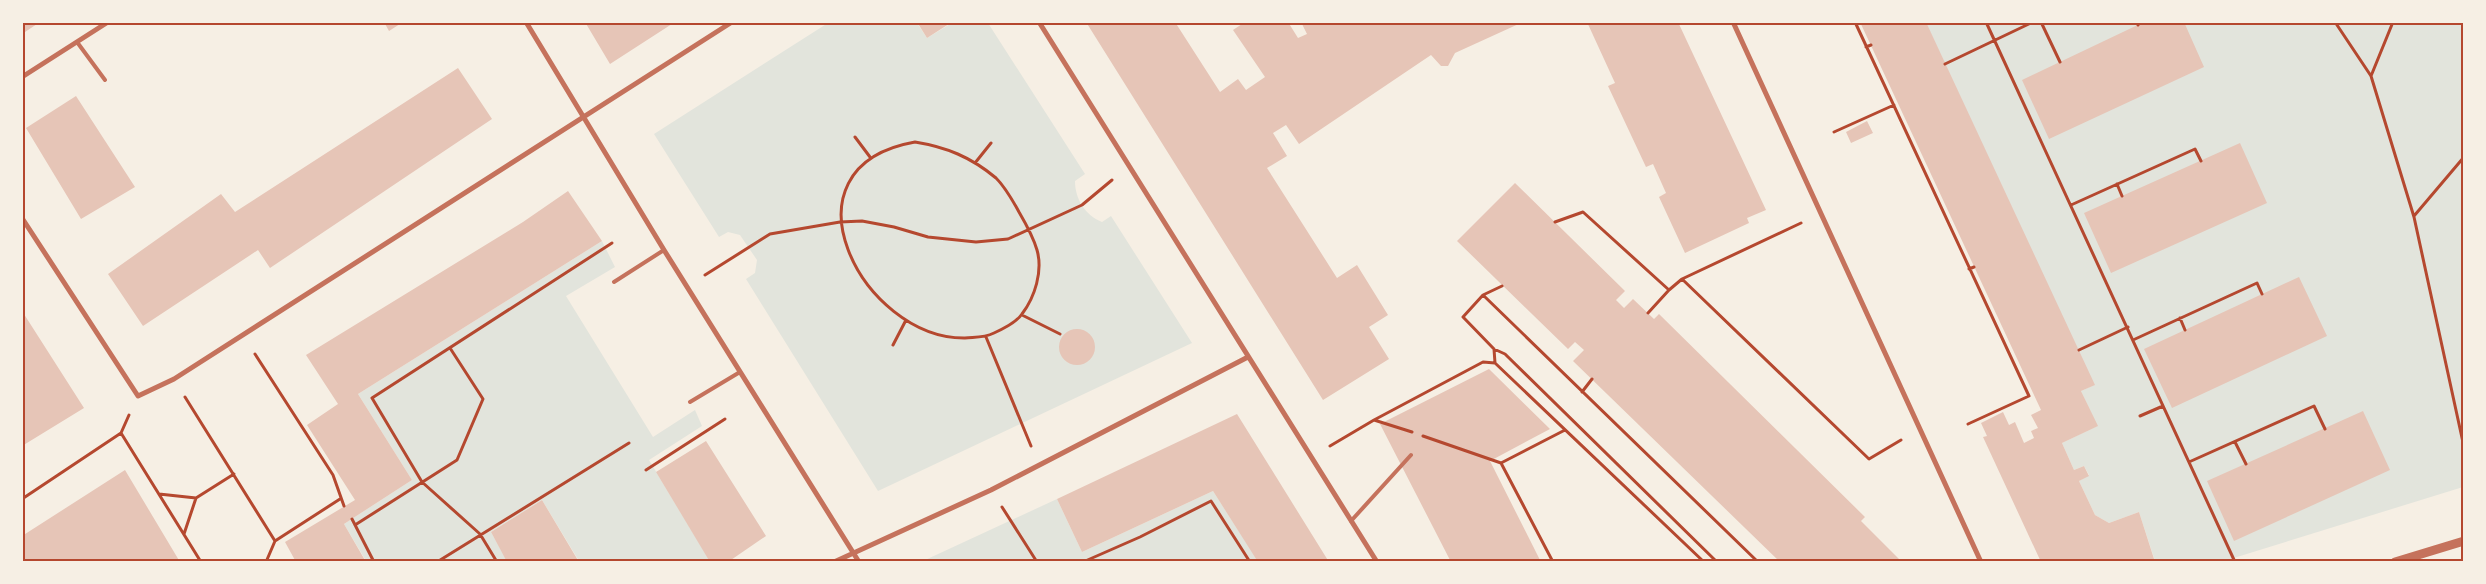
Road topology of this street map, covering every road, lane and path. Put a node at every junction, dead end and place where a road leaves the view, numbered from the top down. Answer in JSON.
{"nodes":[{"id":1,"x":108,"y":22,"type":"edge"},
{"id":2,"x":526,"y":22,"type":"edge"},
{"id":3,"x":732,"y":22,"type":"edge"},
{"id":4,"x":1039,"y":22,"type":"edge"},
{"id":5,"x":1733,"y":22,"type":"edge"},
{"id":6,"x":1855,"y":22,"type":"edge"},
{"id":7,"x":1986,"y":22,"type":"edge"},
{"id":8,"x":2033,"y":22,"type":"edge"},
{"id":9,"x":2041,"y":22,"type":"edge"},
{"id":10,"x":2335,"y":22,"type":"edge"},
{"id":11,"x":2393,"y":22,"type":"edge"},
{"id":12,"x":1994,"y":41,"type":"junction"},
{"id":13,"x":77,"y":42,"type":"junction"},
{"id":14,"x":1871,"y":45,"type":"dead end"},
{"id":15,"x":1866,"y":47,"type":"junction"},
{"id":16,"x":2060,"y":62,"type":"dead end"},
{"id":17,"x":1945,"y":64,"type":"dead end"},
{"id":18,"x":2371,"y":76,"type":"junction"},
{"id":19,"x":22,"y":77,"type":"edge"},
{"id":20,"x":105,"y":80,"type":"dead end"},
{"id":21,"x":1892,"y":89,"type":"dead end"},
{"id":22,"x":1887,"y":91,"type":"junction"},
{"id":23,"x":1894,"y":105,"type":"junction"},
{"id":24,"x":582,"y":118,"type":"junction"},
{"id":25,"x":1834,"y":132,"type":"dead end"},
{"id":26,"x":855,"y":137,"type":"dead end"},
{"id":27,"x":991,"y":143,"type":"dead end"},
{"id":28,"x":870,"y":157,"type":"junction"},
{"id":29,"x":2464,"y":157,"type":"edge"},
{"id":30,"x":2201,"y":161,"type":"dead end"},
{"id":31,"x":975,"y":163,"type":"junction"},
{"id":32,"x":1128,"y":166,"type":"junction"},
{"id":33,"x":2117,"y":184,"type":"junction"},
{"id":34,"x":2122,"y":196,"type":"dead end"},
{"id":35,"x":2071,"y":205,"type":"junction"},
{"id":36,"x":1822,"y":214,"type":"junction"},
{"id":37,"x":2414,"y":217,"type":"junction"},
{"id":38,"x":22,"y":218,"type":"edge"},
{"id":39,"x":840,"y":222,"type":"junction"},
{"id":40,"x":1555,"y":222,"type":"dead end"},
{"id":41,"x":1029,"y":228,"type":"junction"},
{"id":42,"x":612,"y":243,"type":"dead end"},
{"id":43,"x":664,"y":250,"type":"junction"},
{"id":44,"x":1974,"y":267,"type":"dead end"},
{"id":45,"x":1970,"y":269,"type":"junction"},
{"id":46,"x":1682,"y":279,"type":"junction"},
{"id":47,"x":614,"y":282,"type":"dead end"},
{"id":48,"x":687,"y":286,"type":"junction"},
{"id":49,"x":1502,"y":286,"type":"dead end"},
{"id":50,"x":1669,"y":290,"type":"junction"},
{"id":51,"x":2262,"y":294,"type":"dead end"},
{"id":52,"x":1483,"y":296,"type":"junction"},
{"id":53,"x":1648,"y":313,"type":"dead end"},
{"id":54,"x":1022,"y":315,"type":"junction"},
{"id":55,"x":2180,"y":318,"type":"junction"},
{"id":56,"x":906,"y":320,"type":"junction"},
{"id":57,"x":2128,"y":327,"type":"junction"},
{"id":58,"x":2185,"y":330,"type":"dead end"},
{"id":59,"x":1060,"y":334,"type":"dead end"},
{"id":60,"x":242,"y":335,"type":"junction"},
{"id":61,"x":986,"y":337,"type":"junction"},
{"id":62,"x":2133,"y":340,"type":"junction"},
{"id":63,"x":893,"y":345,"type":"dead end"},
{"id":64,"x":450,"y":348,"type":"junction"},
{"id":65,"x":1494,"y":349,"type":"junction"},
{"id":66,"x":2079,"y":350,"type":"dead end"},
{"id":67,"x":1248,"y":358,"type":"junction"},
{"id":68,"x":1495,"y":363,"type":"junction"},
{"id":69,"x":740,"y":372,"type":"junction"},
{"id":70,"x":2026,"y":377,"type":"dead end"},
{"id":71,"x":174,"y":379,"type":"junction"},
{"id":72,"x":1592,"y":379,"type":"dead end"},
{"id":73,"x":2021,"y":380,"type":"junction"},
{"id":74,"x":1582,"y":392,"type":"junction"},
{"id":75,"x":138,"y":396,"type":"junction"},
{"id":76,"x":690,"y":402,"type":"dead end"},
{"id":77,"x":2163,"y":406,"type":"junction"},
{"id":78,"x":2140,"y":416,"type":"dead end"},
{"id":79,"x":725,"y":420,"type":"dead end"},
{"id":80,"x":1374,"y":420,"type":"junction"},
{"id":81,"x":1968,"y":424,"type":"dead end"},
{"id":82,"x":1920,"y":428,"type":"junction"},
{"id":83,"x":2325,"y":428,"type":"dead end"},
{"id":84,"x":1565,"y":430,"type":"junction"},
{"id":85,"x":121,"y":433,"type":"junction"},
{"id":86,"x":2235,"y":442,"type":"junction"},
{"id":87,"x":629,"y":443,"type":"dead end"},
{"id":88,"x":2464,"y":447,"type":"edge"},
{"id":89,"x":1411,"y":455,"type":"dead end"},
{"id":90,"x":1311,"y":457,"type":"junction"},
{"id":91,"x":2189,"y":462,"type":"junction"},
{"id":92,"x":1501,"y":463,"type":"junction"},
{"id":93,"x":2246,"y":464,"type":"dead end"},
{"id":94,"x":1039,"y":465,"type":"junction"},
{"id":95,"x":646,"y":470,"type":"dead end"},
{"id":96,"x":234,"y":474,"type":"junction"},
{"id":97,"x":422,"y":482,"type":"junction"},
{"id":98,"x":991,"y":490,"type":"junction"},
{"id":99,"x":159,"y":494,"type":"junction"},
{"id":100,"x":196,"y":498,"type":"junction"},
{"id":101,"x":22,"y":499,"type":"edge"},
{"id":102,"x":340,"y":499,"type":"junction"},
{"id":103,"x":344,"y":506,"type":"dead end"},
{"id":104,"x":352,"y":519,"type":"dead end"},
{"id":105,"x":1351,"y":521,"type":"junction"},
{"id":106,"x":355,"y":525,"type":"junction"},
{"id":107,"x":184,"y":534,"type":"junction"},
{"id":108,"x":480,"y":534,"type":"junction"},
{"id":109,"x":275,"y":541,"type":"junction"},
{"id":110,"x":2464,"y":541,"type":"edge"},
{"id":111,"x":853,"y":553,"type":"junction"},
{"id":112,"x":201,"y":562,"type":"edge"},
{"id":113,"x":266,"y":562,"type":"edge"},
{"id":114,"x":374,"y":562,"type":"edge"},
{"id":115,"x":437,"y":562,"type":"edge"},
{"id":116,"x":497,"y":562,"type":"edge"},
{"id":117,"x":834,"y":562,"type":"edge"},
{"id":118,"x":859,"y":562,"type":"edge"},
{"id":119,"x":1037,"y":562,"type":"edge"},
{"id":120,"x":1083,"y":562,"type":"edge"},
{"id":121,"x":1250,"y":562,"type":"edge"},
{"id":122,"x":1377,"y":562,"type":"edge"},
{"id":123,"x":1553,"y":562,"type":"edge"},
{"id":124,"x":1704,"y":562,"type":"edge"},
{"id":125,"x":1718,"y":562,"type":"edge"},
{"id":126,"x":1758,"y":562,"type":"edge"},
{"id":127,"x":1981,"y":562,"type":"edge"},
{"id":128,"x":2234,"y":562,"type":"edge"},
{"id":129,"x":2395,"y":562,"type":"edge"}],
"edges":[{"from":1,"to":13,"type":"street"},
{"from":2,"to":24,"type":"street"},
{"from":3,"to":24,"type":"street"},
{"from":4,"to":32,"type":"street"},
{"from":5,"to":36,"type":"street"},
{"from":6,"to":15,"type":"path"},
{"from":7,"to":12,"type":"path"},
{"from":8,"to":12,"type":"path"},
{"from":9,"to":16,"type":"path"},
{"from":10,"to":18,"type":"path"},
{"from":11,"to":18,"type":"path"},
{"from":12,"to":17,"type":"path"},
{"from":12,"to":35,"type":"path"},
{"from":13,"to":19,"type":"street"},
{"from":13,"to":20,"type":"lane"},
{"from":14,"to":15,"type":"path"},
{"from":15,"to":22,"type":"path"},
{"from":18,"to":37,"type":"path"},
{"from":21,"to":22,"type":"path"},
{"from":22,"to":23,"type":"path"},
{"from":23,"to":25,"type":"path"},
{"from":23,"to":45,"type":"path"},
{"from":24,"to":43,"type":"street"},
{"from":24,"to":60,"type":"street"},
{"from":26,"to":28,"type":"path"},
{"from":27,"to":31,"type":"path"},
{"from":28,"to":31,"type":"path"},
{"from":28,"to":39,"type":"path"},
{"from":29,"to":37,"type":"path"},
{"from":30,"to":33,"type":"path"},
{"from":31,"to":41,"type":"path"},
{"from":32,"to":41,"type":"path"},
{"from":32,"to":67,"type":"street"},
{"from":33,"to":34,"type":"path"},
{"from":33,"to":35,"type":"path"},
{"from":35,"to":57,"type":"path"},
{"from":36,"to":46,"type":"path"},
{"from":36,"to":82,"type":"street"},
{"from":37,"to":88,"type":"path"},
{"from":38,"to":75,"type":"street"},
{"from":39,"to":41,"type":"path"},
{"from":39,"to":48,"type":"path"},
{"from":39,"to":56,"type":"path"},
{"from":40,"to":50,"type":"path"},
{"from":41,"to":54,"type":"path"},
{"from":42,"to":64,"type":"path"},
{"from":43,"to":47,"type":"lane"},
{"from":43,"to":48,"type":"street"},
{"from":44,"to":45,"type":"path"},
{"from":45,"to":73,"type":"path"},
{"from":46,"to":50,"type":"path"},
{"from":46,"to":82,"type":"path"},
{"from":48,"to":69,"type":"street"},
{"from":49,"to":52,"type":"path"},
{"from":50,"to":53,"type":"path"},
{"from":51,"to":55,"type":"path"},
{"from":52,"to":65,"type":"path"},
{"from":52,"to":74,"type":"path"},
{"from":54,"to":59,"type":"path"},
{"from":54,"to":61,"type":"path"},
{"from":55,"to":58,"type":"path"},
{"from":55,"to":62,"type":"path"},
{"from":56,"to":61,"type":"path"},
{"from":56,"to":63,"type":"path"},
{"from":57,"to":62,"type":"path"},
{"from":57,"to":66,"type":"path"},
{"from":60,"to":71,"type":"street"},
{"from":60,"to":102,"type":"path"},
{"from":61,"to":94,"type":"path"},
{"from":62,"to":77,"type":"path"},
{"from":64,"to":97,"type":"path"},
{"from":64,"to":97,"type":"path"},
{"from":65,"to":68,"type":"path"},
{"from":65,"to":125,"type":"path"},
{"from":67,"to":90,"type":"street"},
{"from":67,"to":94,"type":"street"},
{"from":68,"to":80,"type":"path"},
{"from":68,"to":84,"type":"path"},
{"from":69,"to":76,"type":"lane"},
{"from":69,"to":111,"type":"street"},
{"from":70,"to":73,"type":"path"},
{"from":71,"to":75,"type":"street"},
{"from":71,"to":96,"type":"path"},
{"from":72,"to":74,"type":"path"},
{"from":73,"to":81,"type":"path"},
{"from":74,"to":126,"type":"path"},
{"from":75,"to":85,"type":"path"},
{"from":77,"to":78,"type":"path"},
{"from":77,"to":91,"type":"path"},
{"from":79,"to":95,"type":"path"},
{"from":80,"to":90,"type":"path"},
{"from":80,"to":92,"type":"path"},
{"from":82,"to":127,"type":"street"},
{"from":83,"to":86,"type":"path"},
{"from":84,"to":92,"type":"path"},
{"from":84,"to":124,"type":"path"},
{"from":85,"to":99,"type":"path"},
{"from":85,"to":101,"type":"path"},
{"from":86,"to":91,"type":"path"},
{"from":86,"to":93,"type":"path"},
{"from":87,"to":108,"type":"path"},
{"from":89,"to":105,"type":"lane"},
{"from":90,"to":105,"type":"street"},
{"from":91,"to":128,"type":"path"},
{"from":92,"to":123,"type":"path"},
{"from":94,"to":98,"type":"street"},
{"from":96,"to":100,"type":"path"},
{"from":96,"to":109,"type":"path"},
{"from":97,"to":106,"type":"path"},
{"from":97,"to":108,"type":"path"},
{"from":98,"to":111,"type":"street"},
{"from":98,"to":119,"type":"path"},
{"from":99,"to":100,"type":"path"},
{"from":99,"to":107,"type":"path"},
{"from":100,"to":107,"type":"path"},
{"from":102,"to":103,"type":"path"},
{"from":102,"to":109,"type":"path"},
{"from":104,"to":106,"type":"path"},
{"from":105,"to":122,"type":"street"},
{"from":106,"to":114,"type":"path"},
{"from":107,"to":112,"type":"path"},
{"from":108,"to":115,"type":"path"},
{"from":108,"to":116,"type":"path"},
{"from":109,"to":113,"type":"path"},
{"from":110,"to":129,"type":"street"},
{"from":111,"to":117,"type":"street"},
{"from":111,"to":118,"type":"street"},
{"from":120,"to":121,"type":"path"}]}
